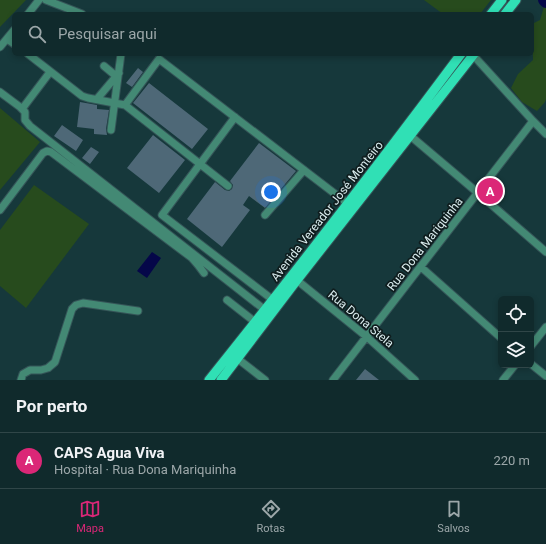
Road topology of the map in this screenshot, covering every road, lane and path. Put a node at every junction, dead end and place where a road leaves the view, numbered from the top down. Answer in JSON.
{"nodes":[{"id":1,"x":40,"y":0,"type":"edge"},
{"id":2,"x":46,"y":0,"type":"edge"},
{"id":3,"x":502,"y":0,"type":"edge"},
{"id":4,"x":516,"y":0,"type":"edge"},
{"id":5,"x":30,"y":12,"type":"edge"},
{"id":6,"x":77,"y":12,"type":"edge"},
{"id":7,"x":493,"y":12,"type":"edge"},
{"id":8,"x":507,"y":12,"type":"edge"},
{"id":9,"x":12,"y":32,"type":"edge"},
{"id":10,"x":6,"y":39,"type":"junction"},
{"id":11,"x":12,"y":43,"type":"edge"},
{"id":12,"x":0,"y":47,"type":"edge"},
{"id":13,"x":30,"y":56,"type":"edge"},
{"id":14,"x":121,"y":56,"type":"edge"},
{"id":15,"x":460,"y":56,"type":"edge"},
{"id":16,"x":473,"y":56,"type":"edge"},
{"id":17,"x":475,"y":56,"type":"edge"},
{"id":18,"x":104,"y":66,"type":"dead end"},
{"id":19,"x":50,"y":72,"type":"junction"},
{"id":20,"x":117,"y":74,"type":"junction"},
{"id":21,"x":0,"y":92,"type":"edge"},
{"id":22,"x":97,"y":99,"type":"junction"},
{"id":23,"x":114,"y":102,"type":"junction"},
{"id":24,"x":126,"y":104,"type":"junction"},
{"id":25,"x":22,"y":109,"type":"junction"},
{"id":26,"x":235,"y":117,"type":"junction"},
{"id":27,"x":533,"y":121,"type":"junction"},
{"id":28,"x":111,"y":130,"type":"dead end"},
{"id":29,"x":407,"y":133,"type":"junction"},
{"id":30,"x":546,"y":134,"type":"edge"},
{"id":31,"x":200,"y":164,"type":"junction"},
{"id":32,"x":304,"y":170,"type":"junction"},
{"id":33,"x":228,"y":186,"type":"dead end"},
{"id":34,"x":478,"y":193,"type":"junction"},
{"id":35,"x":347,"y":203,"type":"junction"},
{"id":36,"x":0,"y":210,"type":"edge"},
{"id":37,"x":265,"y":215,"type":"dead end"},
{"id":38,"x":546,"y":252,"type":"edge"},
{"id":39,"x":228,"y":266,"type":"junction"},
{"id":40,"x":421,"y":267,"type":"junction"},
{"id":41,"x":204,"y":273,"type":"dead end"},
{"id":42,"x":221,"y":275,"type":"junction"},
{"id":43,"x":294,"y":278,"type":"junction"},
{"id":44,"x":227,"y":300,"type":"dead end"},
{"id":45,"x":273,"y":300,"type":"junction"},
{"id":46,"x":265,"y":310,"type":"junction"},
{"id":47,"x":138,"y":311,"type":"dead end"},
{"id":48,"x":256,"y":322,"type":"junction"},
{"id":49,"x":546,"y":327,"type":"edge"},
{"id":50,"x":498,"y":335,"type":"edge"},
{"id":51,"x":367,"y":337,"type":"junction"},
{"id":52,"x":534,"y":342,"type":"edge"},
{"id":53,"x":238,"y":358,"type":"junction"},
{"id":54,"x":534,"y":366,"type":"edge"},
{"id":55,"x":513,"y":368,"type":"edge"},
{"id":56,"x":546,"y":376,"type":"edge"},
{"id":57,"x":21,"y":380,"type":"edge"},
{"id":58,"x":209,"y":380,"type":"edge"},
{"id":59,"x":221,"y":380,"type":"edge"},
{"id":60,"x":265,"y":380,"type":"edge"},
{"id":61,"x":333,"y":380,"type":"edge"},
{"id":62,"x":415,"y":380,"type":"edge"},
{"id":63,"x":503,"y":380,"type":"edge"}],
"edges":[{"from":1,"to":5,"type":"street"},
{"from":2,"to":6,"type":"street"},
{"from":3,"to":7,"type":"main road"},
{"from":4,"to":8,"type":"main road"},
{"from":9,"to":10,"type":"street"},
{"from":10,"to":11,"type":"street"},
{"from":10,"to":12,"type":"street"},
{"from":13,"to":19,"type":"street"},
{"from":14,"to":20,"type":"street"},
{"from":15,"to":29,"type":"main road","name":"Avenida Vereador José Monteiro"},
{"from":16,"to":29,"type":"main road","name":"Avenida Vereador José Monteiro"},
{"from":17,"to":27,"type":"street"},
{"from":18,"to":20,"type":"street"},
{"from":19,"to":22,"type":"street"},
{"from":19,"to":25,"type":"street"},
{"from":20,"to":22,"type":"street"},
{"from":20,"to":23,"type":"street"},
{"from":21,"to":25,"type":"street"},
{"from":22,"to":23,"type":"street"},
{"from":23,"to":24,"type":"street"},
{"from":23,"to":28,"type":"street"},
{"from":24,"to":26,"type":"street"},
{"from":24,"to":31,"type":"street"},
{"from":25,"to":42,"type":"street"},
{"from":26,"to":31,"type":"street"},
{"from":26,"to":32,"type":"street"},
{"from":27,"to":30,"type":"street"},
{"from":27,"to":34,"type":"street","name":"Rua Dona Mariquinha"},
{"from":29,"to":34,"type":"street"},
{"from":29,"to":35,"type":"main road","name":"Avenida Vereador José Monteiro"},
{"from":29,"to":43,"type":"main road","name":"Avenida Vereador José Monteiro"},
{"from":31,"to":33,"type":"street"},
{"from":31,"to":39,"type":"street"},
{"from":32,"to":35,"type":"street"},
{"from":32,"to":37,"type":"street"},
{"from":34,"to":38,"type":"street"},
{"from":34,"to":40,"type":"street","name":"Rua Dona Mariquinha"},
{"from":35,"to":43,"type":"main road","name":"Avenida Vereador José Monteiro"},
{"from":36,"to":41,"type":"street"},
{"from":39,"to":42,"type":"street"},
{"from":39,"to":45,"type":"street"},
{"from":40,"to":50,"type":"street"},
{"from":40,"to":51,"type":"street","name":"Rua Dona Mariquinha"},
{"from":42,"to":46,"type":"street"},
{"from":43,"to":45,"type":"main road","name":"Avenida Vereador José Monteiro"},
{"from":43,"to":51,"type":"street","name":"Rua Dona Stela"},
{"from":43,"to":53,"type":"main road","name":"Avenida Vereador José Monteiro"},
{"from":44,"to":48,"type":"street"},
{"from":45,"to":46,"type":"main road","name":"Avenida Vereador José Monteiro"},
{"from":46,"to":48,"type":"main road","name":"Avenida Vereador José Monteiro"},
{"from":47,"to":57,"type":"street"},
{"from":48,"to":58,"type":"main road","name":"Avenida Vereador José Monteiro"},
{"from":49,"to":52,"type":"street"},
{"from":51,"to":61,"type":"street","name":"Rua Dona Mariquinha"},
{"from":51,"to":62,"type":"street","name":"Rua Dona Stela"},
{"from":53,"to":59,"type":"main road","name":"Avenida Vereador José Monteiro"},
{"from":53,"to":60,"type":"street"},
{"from":54,"to":56,"type":"street"},
{"from":55,"to":63,"type":"street"}]}
